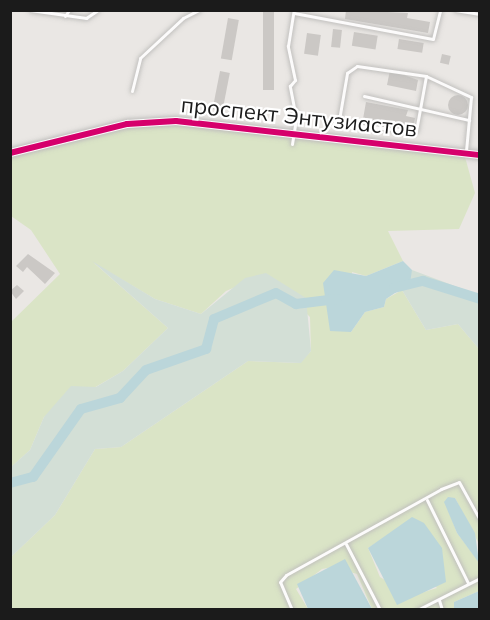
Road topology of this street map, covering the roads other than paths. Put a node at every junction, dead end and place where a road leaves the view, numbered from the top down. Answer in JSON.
{"nodes":[{"id":1,"x":30,"y":10,"type":"edge"},
{"id":2,"x":69,"y":10,"type":"edge"},
{"id":3,"x":98,"y":10,"type":"edge"},
{"id":4,"x":199,"y":10,"type":"edge"},
{"id":5,"x":440,"y":10,"type":"edge"},
{"id":6,"x":455,"y":10,"type":"edge"},
{"id":7,"x":44,"y":12,"type":"edge"},
{"id":8,"x":294,"y":12,"type":"edge"},
{"id":9,"x":480,"y":14,"type":"edge"},
{"id":10,"x":66,"y":16,"type":"junction"},
{"id":11,"x":426,"y":76,"type":"junction"},
{"id":12,"x":132,"y":91,"type":"dead end"},
{"id":13,"x":364,"y":96,"type":"dead end"},
{"id":14,"x":419,"y":110,"type":"junction"},
{"id":15,"x":339,"y":120,"type":"dead end"},
{"id":16,"x":469,"y":120,"type":"junction"},
{"id":17,"x":361,"y":126,"type":"dead end"},
{"id":18,"x":294,"y":130,"type":"junction"},
{"id":19,"x":292,"y":144,"type":"dead end"},
{"id":20,"x":10,"y":153,"type":"edge"},
{"id":21,"x":466,"y":153,"type":"junction"},
{"id":22,"x":480,"y":155,"type":"edge"},
{"id":23,"x":427,"y":500,"type":"junction"},
{"id":24,"x":480,"y":520,"type":"edge"},
{"id":25,"x":346,"y":544,"type":"junction"},
{"id":26,"x":480,"y":578,"type":"edge"},
{"id":27,"x":468,"y":583,"type":"junction"},
{"id":28,"x":439,"y":600,"type":"junction"},
{"id":29,"x":292,"y":609,"type":"edge"},
{"id":30,"x":380,"y":609,"type":"edge"},
{"id":31,"x":417,"y":609,"type":"edge"},
{"id":32,"x":442,"y":609,"type":"edge"}],
"edges":[{"from":1,"to":7,"type":"lane"},
{"from":2,"to":10,"type":"lane"},
{"from":3,"to":10,"type":"lane"},
{"from":4,"to":12,"type":"lane"},
{"from":5,"to":8,"type":"lane"},
{"from":6,"to":9,"type":"lane"},
{"from":7,"to":10,"type":"lane"},
{"from":8,"to":18,"type":"lane"},
{"from":11,"to":14,"type":"lane"},
{"from":11,"to":15,"type":"lane"},
{"from":11,"to":16,"type":"lane"},
{"from":13,"to":14,"type":"lane"},
{"from":14,"to":16,"type":"lane"},
{"from":14,"to":17,"type":"lane"},
{"from":16,"to":21,"type":"lane"},
{"from":18,"to":19,"type":"lane"},
{"from":18,"to":20,"type":"street","name":"проспект Энтузиастов"},
{"from":18,"to":21,"type":"street","name":"проспект Энтузиастов"},
{"from":21,"to":22,"type":"street","name":"проспект Энтузиастов"},
{"from":23,"to":24,"type":"lane"},
{"from":23,"to":25,"type":"lane"},
{"from":23,"to":27,"type":"lane"},
{"from":25,"to":29,"type":"lane"},
{"from":25,"to":30,"type":"lane"},
{"from":26,"to":27,"type":"lane"},
{"from":27,"to":28,"type":"lane"},
{"from":28,"to":31,"type":"lane"},
{"from":28,"to":32,"type":"lane"}]}
